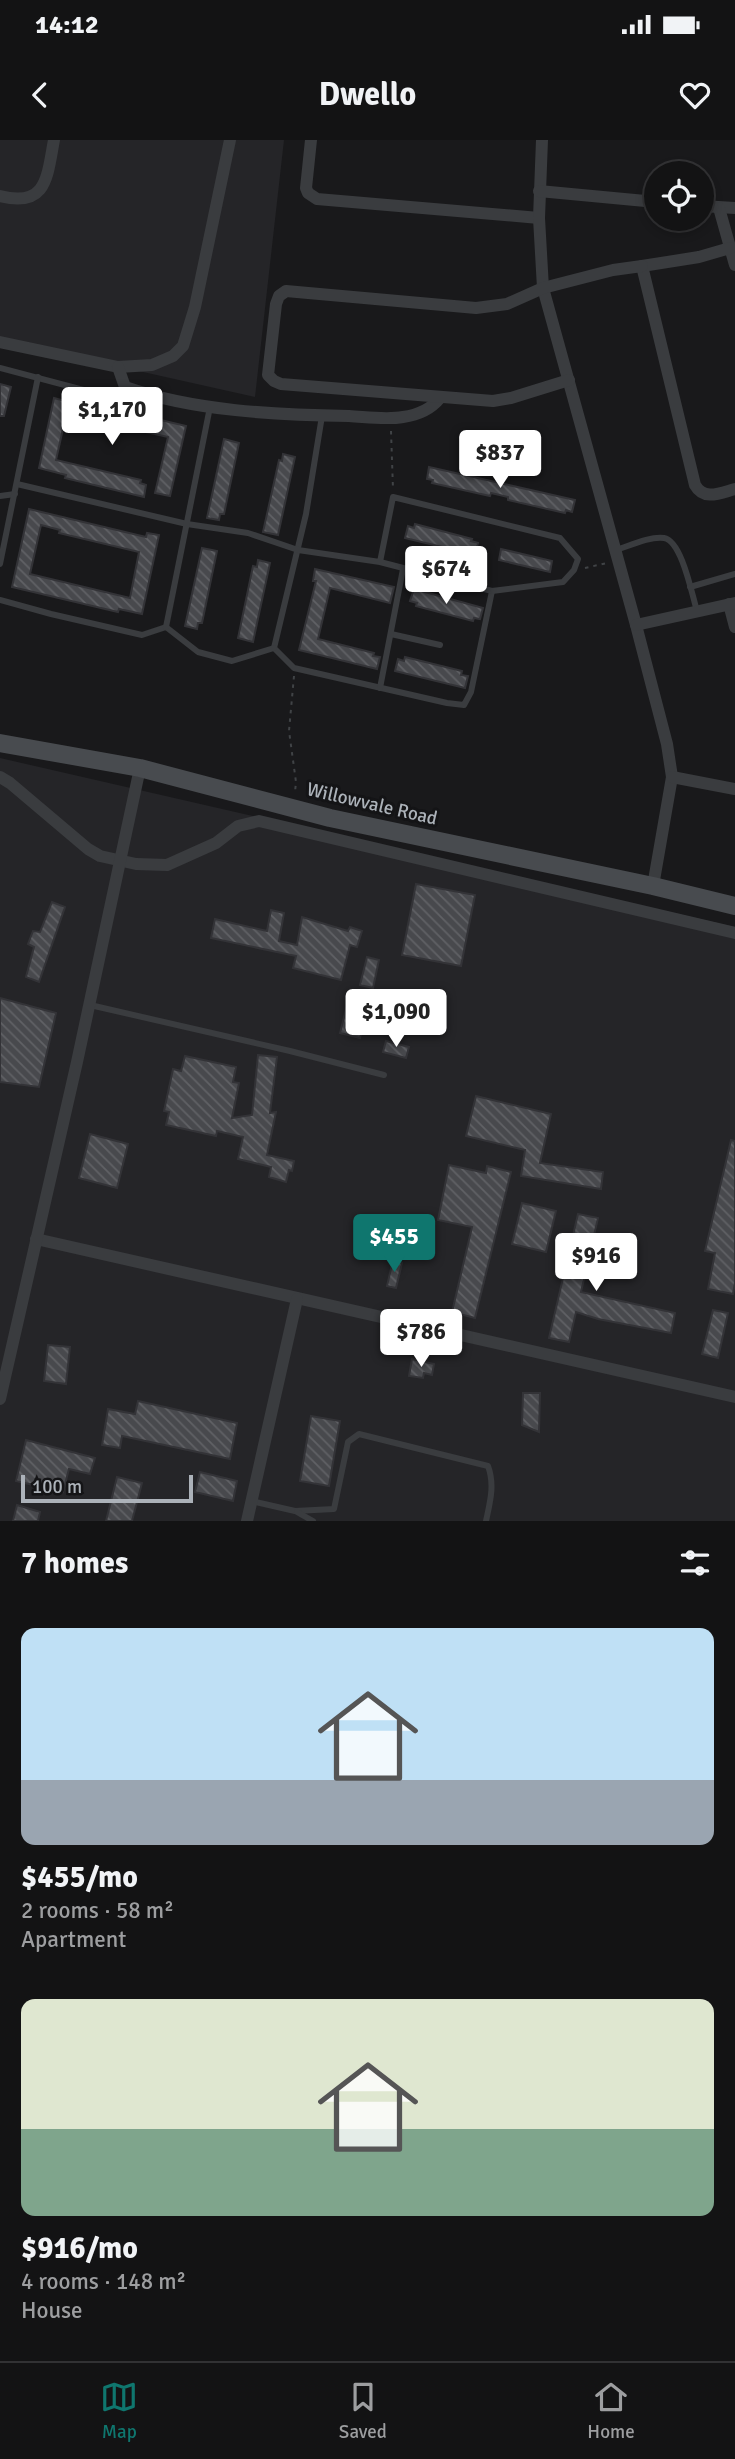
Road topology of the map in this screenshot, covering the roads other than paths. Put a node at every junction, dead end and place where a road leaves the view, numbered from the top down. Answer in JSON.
{"nodes":[{"id":1,"x":54,"y":140,"type":"edge"},
{"id":2,"x":230,"y":140,"type":"edge"},
{"id":3,"x":311,"y":140,"type":"edge"},
{"id":4,"x":542,"y":140,"type":"edge"},
{"id":5,"x":539,"y":191,"type":"junction"},
{"id":6,"x":0,"y":196,"type":"edge"},
{"id":7,"x":644,"y":201,"type":"edge"},
{"id":8,"x":714,"y":207,"type":"edge"},
{"id":9,"x":719,"y":208,"type":"junction"},
{"id":10,"x":735,"y":208,"type":"edge"},
{"id":11,"x":539,"y":218,"type":"junction"},
{"id":12,"x":730,"y":248,"type":"junction"},
{"id":13,"x":735,"y":265,"type":"edge"},
{"id":14,"x":642,"y":266,"type":"junction"},
{"id":15,"x":542,"y":288,"type":"junction"},
{"id":16,"x":0,"y":342,"type":"edge"},
{"id":17,"x":0,"y":368,"type":"edge"},
{"id":18,"x":118,"y":368,"type":"junction"},
{"id":19,"x":37,"y":377,"type":"junction"},
{"id":20,"x":569,"y":380,"type":"junction"},
{"id":21,"x":125,"y":387,"type":"junction"},
{"id":22,"x":440,"y":398,"type":"junction"},
{"id":23,"x":210,"y":407,"type":"junction"},
{"id":24,"x":322,"y":416,"type":"junction"},
{"id":25,"x":17,"y":484,"type":"junction"},
{"id":26,"x":735,"y":489,"type":"edge"},
{"id":27,"x":0,"y":495,"type":"edge"},
{"id":28,"x":15,"y":495,"type":"junction"},
{"id":29,"x":187,"y":524,"type":"junction"},
{"id":30,"x":298,"y":550,"type":"junction"},
{"id":31,"x":617,"y":555,"type":"junction"},
{"id":32,"x":380,"y":562,"type":"junction"},
{"id":33,"x":0,"y":564,"type":"edge"},
{"id":34,"x":404,"y":569,"type":"junction"},
{"id":35,"x":735,"y":575,"type":"edge"},
{"id":36,"x":690,"y":587,"type":"junction"},
{"id":37,"x":492,"y":591,"type":"junction"},
{"id":38,"x":0,"y":600,"type":"edge"},
{"id":39,"x":732,"y":603,"type":"edge"},
{"id":40,"x":697,"y":611,"type":"junction"},
{"id":41,"x":636,"y":625,"type":"junction"},
{"id":42,"x":166,"y":627,"type":"junction"},
{"id":43,"x":735,"y":627,"type":"edge"},
{"id":44,"x":391,"y":634,"type":"junction"},
{"id":45,"x":440,"y":645,"type":"dead end"},
{"id":46,"x":274,"y":648,"type":"junction"},
{"id":47,"x":380,"y":688,"type":"junction"},
{"id":48,"x":0,"y":743,"type":"edge"},
{"id":49,"x":140,"y":768,"type":"junction"},
{"id":50,"x":0,"y":777,"type":"edge"},
{"id":51,"x":672,"y":777,"type":"junction"},
{"id":52,"x":735,"y":789,"type":"edge"},
{"id":53,"x":120,"y":861,"type":"junction"},
{"id":54,"x":653,"y":886,"type":"junction"},
{"id":55,"x":735,"y":906,"type":"edge"},
{"id":56,"x":735,"y":933,"type":"edge"},
{"id":57,"x":89,"y":1005,"type":"junction"},
{"id":58,"x":384,"y":1075,"type":"dead end"},
{"id":59,"x":36,"y":1239,"type":"junction"},
{"id":60,"x":297,"y":1299,"type":"junction"},
{"id":61,"x":735,"y":1397,"type":"edge"},
{"id":62,"x":0,"y":1398,"type":"edge"},
{"id":63,"x":251,"y":1501,"type":"junction"},
{"id":64,"x":295,"y":1511,"type":"junction"},
{"id":65,"x":247,"y":1521,"type":"edge"},
{"id":66,"x":313,"y":1521,"type":"edge"},
{"id":67,"x":486,"y":1521,"type":"edge"}],
"edges":[{"from":1,"to":6,"type":"street"},
{"from":2,"to":18,"type":"street"},
{"from":3,"to":11,"type":"street"},
{"from":4,"to":5,"type":"street"},
{"from":5,"to":7,"type":"street"},
{"from":5,"to":11,"type":"street"},
{"from":8,"to":9,"type":"street"},
{"from":9,"to":10,"type":"street"},
{"from":9,"to":12,"type":"street"},
{"from":11,"to":15,"type":"street"},
{"from":12,"to":13,"type":"street"},
{"from":12,"to":14,"type":"street"},
{"from":14,"to":15,"type":"street"},
{"from":14,"to":26,"type":"street"},
{"from":15,"to":20,"type":"street"},
{"from":15,"to":22,"type":"street"},
{"from":16,"to":18,"type":"street"},
{"from":17,"to":19,"type":"lane"},
{"from":18,"to":21,"type":"street"},
{"from":19,"to":21,"type":"lane"},
{"from":19,"to":25,"type":"lane"},
{"from":20,"to":22,"type":"street"},
{"from":20,"to":31,"type":"street"},
{"from":21,"to":23,"type":"street"},
{"from":22,"to":24,"type":"street"},
{"from":23,"to":24,"type":"street"},
{"from":23,"to":29,"type":"lane"},
{"from":24,"to":30,"type":"lane"},
{"from":25,"to":28,"type":"lane"},
{"from":25,"to":29,"type":"lane"},
{"from":27,"to":28,"type":"lane"},
{"from":28,"to":33,"type":"lane"},
{"from":29,"to":30,"type":"lane"},
{"from":29,"to":42,"type":"lane"},
{"from":30,"to":32,"type":"lane"},
{"from":30,"to":46,"type":"lane"},
{"from":31,"to":36,"type":"lane"},
{"from":31,"to":41,"type":"street"},
{"from":32,"to":34,"type":"lane"},
{"from":32,"to":37,"type":"lane"},
{"from":34,"to":37,"type":"lane"},
{"from":34,"to":44,"type":"lane"},
{"from":35,"to":36,"type":"lane"},
{"from":36,"to":40,"type":"lane"},
{"from":37,"to":47,"type":"lane"},
{"from":38,"to":42,"type":"lane"},
{"from":39,"to":40,"type":"street"},
{"from":39,"to":43,"type":"street"},
{"from":40,"to":41,"type":"street"},
{"from":41,"to":51,"type":"street"},
{"from":42,"to":46,"type":"lane"},
{"from":44,"to":45,"type":"lane"},
{"from":44,"to":47,"type":"lane"},
{"from":46,"to":47,"type":"lane"},
{"from":48,"to":49,"type":"main road","name":"Willowvale Road"},
{"from":49,"to":53,"type":"street"},
{"from":49,"to":54,"type":"main road","name":"Willowvale Road"},
{"from":50,"to":53,"type":"street"},
{"from":51,"to":52,"type":"street"},
{"from":51,"to":54,"type":"street"},
{"from":53,"to":56,"type":"street"},
{"from":53,"to":57,"type":"street"},
{"from":54,"to":55,"type":"main road","name":"Willowvale Road"},
{"from":57,"to":58,"type":"lane"},
{"from":57,"to":59,"type":"street"},
{"from":59,"to":60,"type":"street"},
{"from":59,"to":62,"type":"street"},
{"from":60,"to":61,"type":"street"},
{"from":60,"to":63,"type":"street"},
{"from":63,"to":64,"type":"lane"},
{"from":63,"to":65,"type":"street"},
{"from":64,"to":66,"type":"lane"},
{"from":64,"to":67,"type":"lane"}]}
